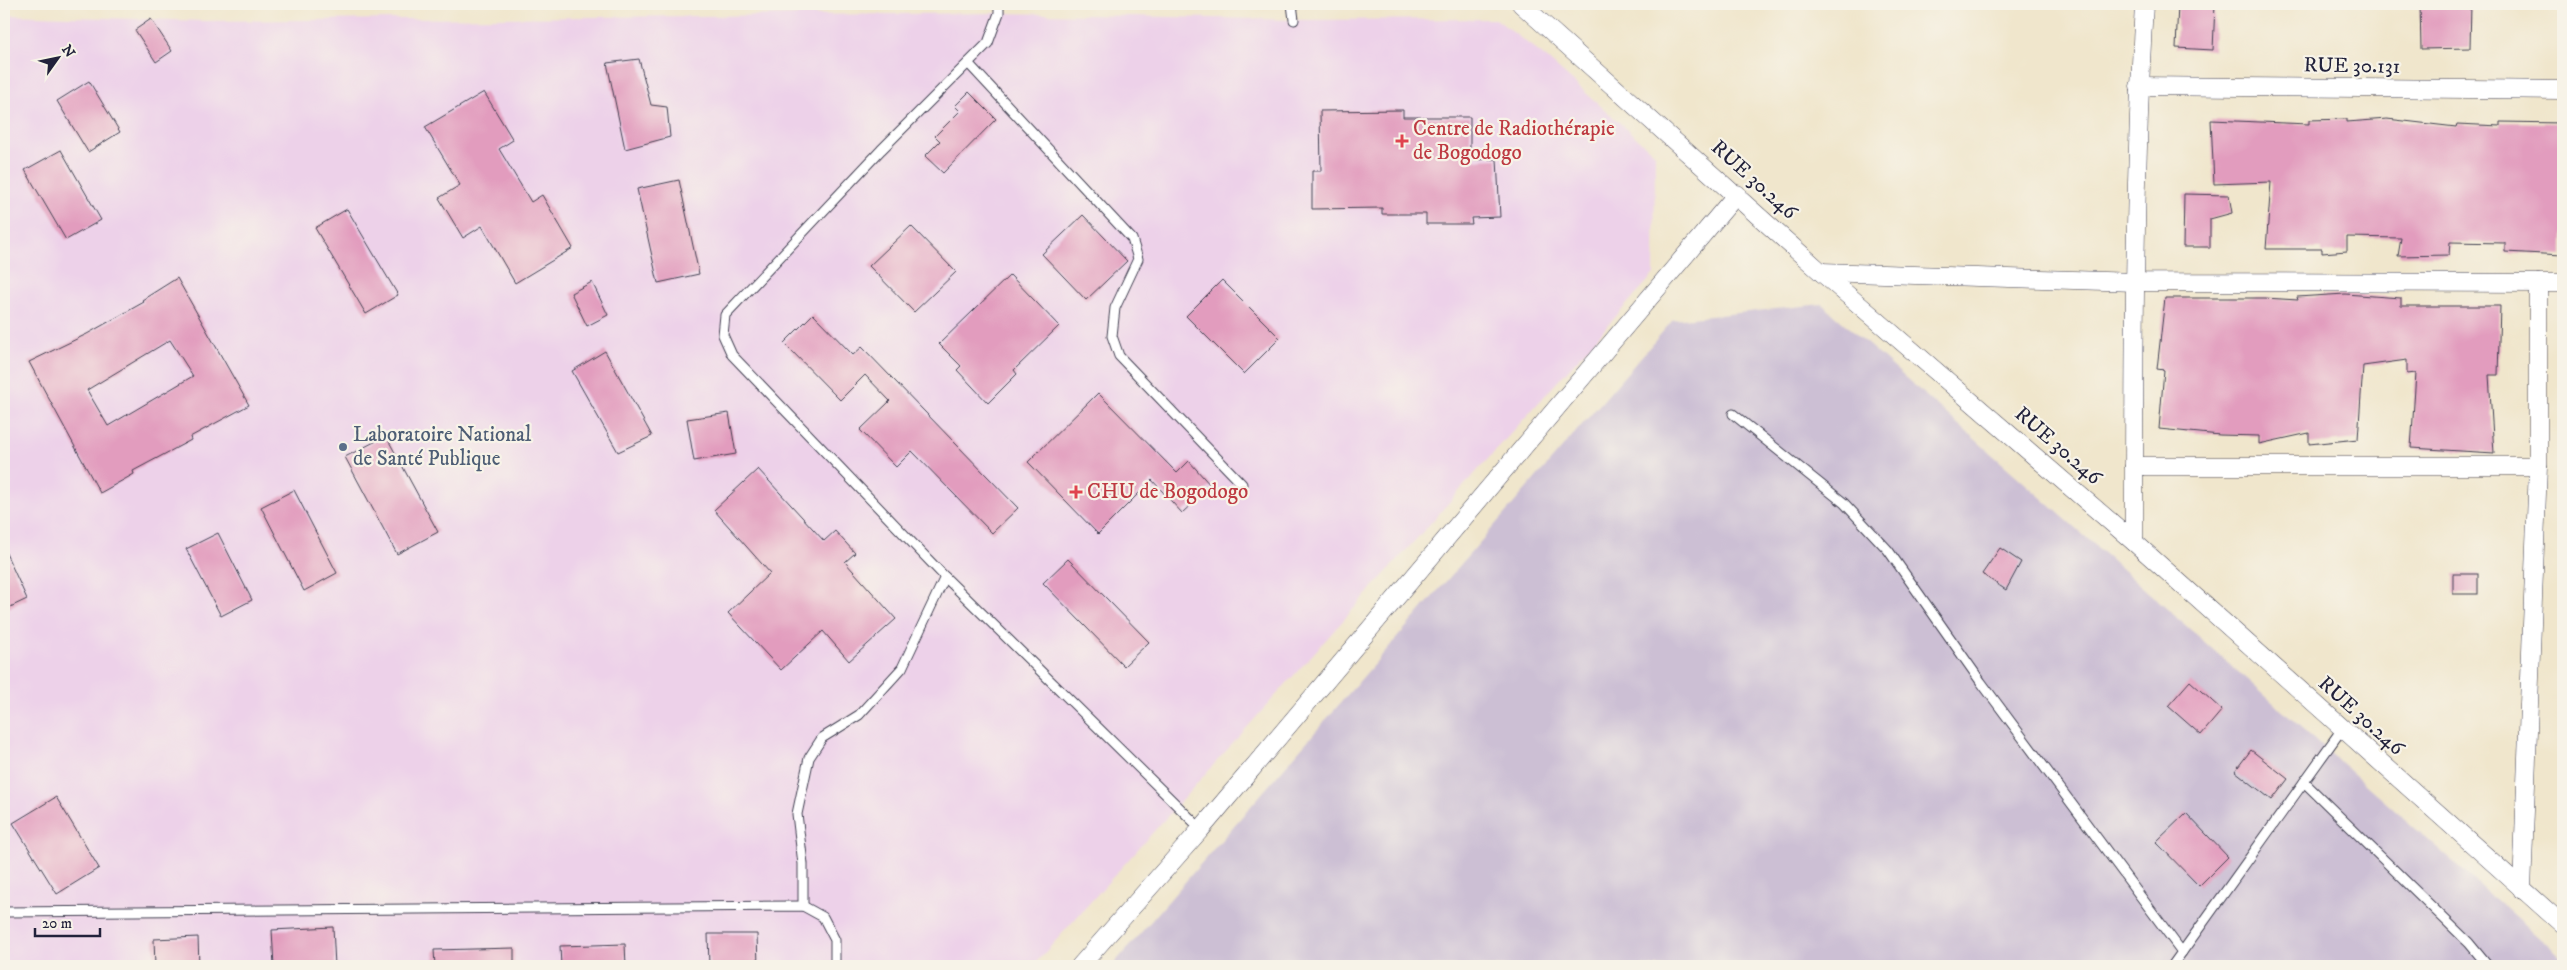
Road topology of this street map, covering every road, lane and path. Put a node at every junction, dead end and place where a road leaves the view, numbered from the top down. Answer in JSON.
{"nodes":[{"id":1,"x":999,"y":4,"type":"edge"},
{"id":2,"x":1292,"y":4,"type":"edge"},
{"id":3,"x":1522,"y":4,"type":"edge"},
{"id":4,"x":2144,"y":4,"type":"edge"},
{"id":5,"x":1294,"y":20,"type":"dead end"},
{"id":6,"x":968,"y":63,"type":"junction"},
{"id":7,"x":2140,"y":86,"type":"junction"},
{"id":8,"x":2563,"y":90,"type":"edge"},
{"id":9,"x":1737,"y":194,"type":"junction"},
{"id":10,"x":1821,"y":272,"type":"junction"},
{"id":11,"x":2136,"y":282,"type":"junction"},
{"id":12,"x":2538,"y":282,"type":"junction"},
{"id":13,"x":2563,"y":283,"type":"edge"},
{"id":14,"x":1733,"y":414,"type":"dead end"},
{"id":15,"x":2134,"y":466,"type":"junction"},
{"id":16,"x":2538,"y":466,"type":"junction"},
{"id":17,"x":1242,"y":484,"type":"dead end"},
{"id":18,"x":2134,"y":542,"type":"junction"},
{"id":19,"x":944,"y":577,"type":"junction"},
{"id":20,"x":2342,"y":729,"type":"junction"},
{"id":21,"x":2304,"y":782,"type":"junction"},
{"id":22,"x":1201,"y":829,"type":"junction"},
{"id":23,"x":2522,"y":890,"type":"junction"},
{"id":24,"x":803,"y":906,"type":"junction"},
{"id":25,"x":4,"y":912,"type":"edge"},
{"id":26,"x":2563,"y":925,"type":"edge"},
{"id":27,"x":2182,"y":952,"type":"junction"},
{"id":28,"x":835,"y":966,"type":"edge"},
{"id":29,"x":1080,"y":966,"type":"edge"},
{"id":30,"x":2172,"y":966,"type":"edge"},
{"id":31,"x":2488,"y":966,"type":"edge"}],
"edges":[{"from":1,"to":6,"type":"lane"},
{"from":2,"to":5,"type":"lane"},
{"from":3,"to":9,"type":"street","name":"RUE 30.246"},
{"from":4,"to":7,"type":"street"},
{"from":6,"to":17,"type":"lane"},
{"from":6,"to":19,"type":"lane"},
{"from":7,"to":8,"type":"street","name":"RUE 30.131"},
{"from":7,"to":11,"type":"street"},
{"from":9,"to":10,"type":"street","name":"RUE 30.246"},
{"from":9,"to":22,"type":"street"},
{"from":10,"to":11,"type":"street"},
{"from":10,"to":18,"type":"street","name":"RUE 30.246"},
{"from":11,"to":12,"type":"street"},
{"from":11,"to":15,"type":"street"},
{"from":12,"to":13,"type":"street"},
{"from":12,"to":16,"type":"street"},
{"from":14,"to":27,"type":"lane"},
{"from":15,"to":16,"type":"street"},
{"from":15,"to":18,"type":"street"},
{"from":16,"to":23,"type":"street"},
{"from":18,"to":20,"type":"street","name":"RUE 30.246"},
{"from":19,"to":22,"type":"lane"},
{"from":19,"to":24,"type":"lane"},
{"from":20,"to":21,"type":"lane"},
{"from":20,"to":23,"type":"street","name":"RUE 30.246"},
{"from":21,"to":27,"type":"lane"},
{"from":21,"to":31,"type":"lane"},
{"from":22,"to":29,"type":"street"},
{"from":23,"to":26,"type":"street","name":"RUE 30.246"},
{"from":24,"to":25,"type":"lane"},
{"from":24,"to":28,"type":"lane"},
{"from":27,"to":30,"type":"lane"}]}
